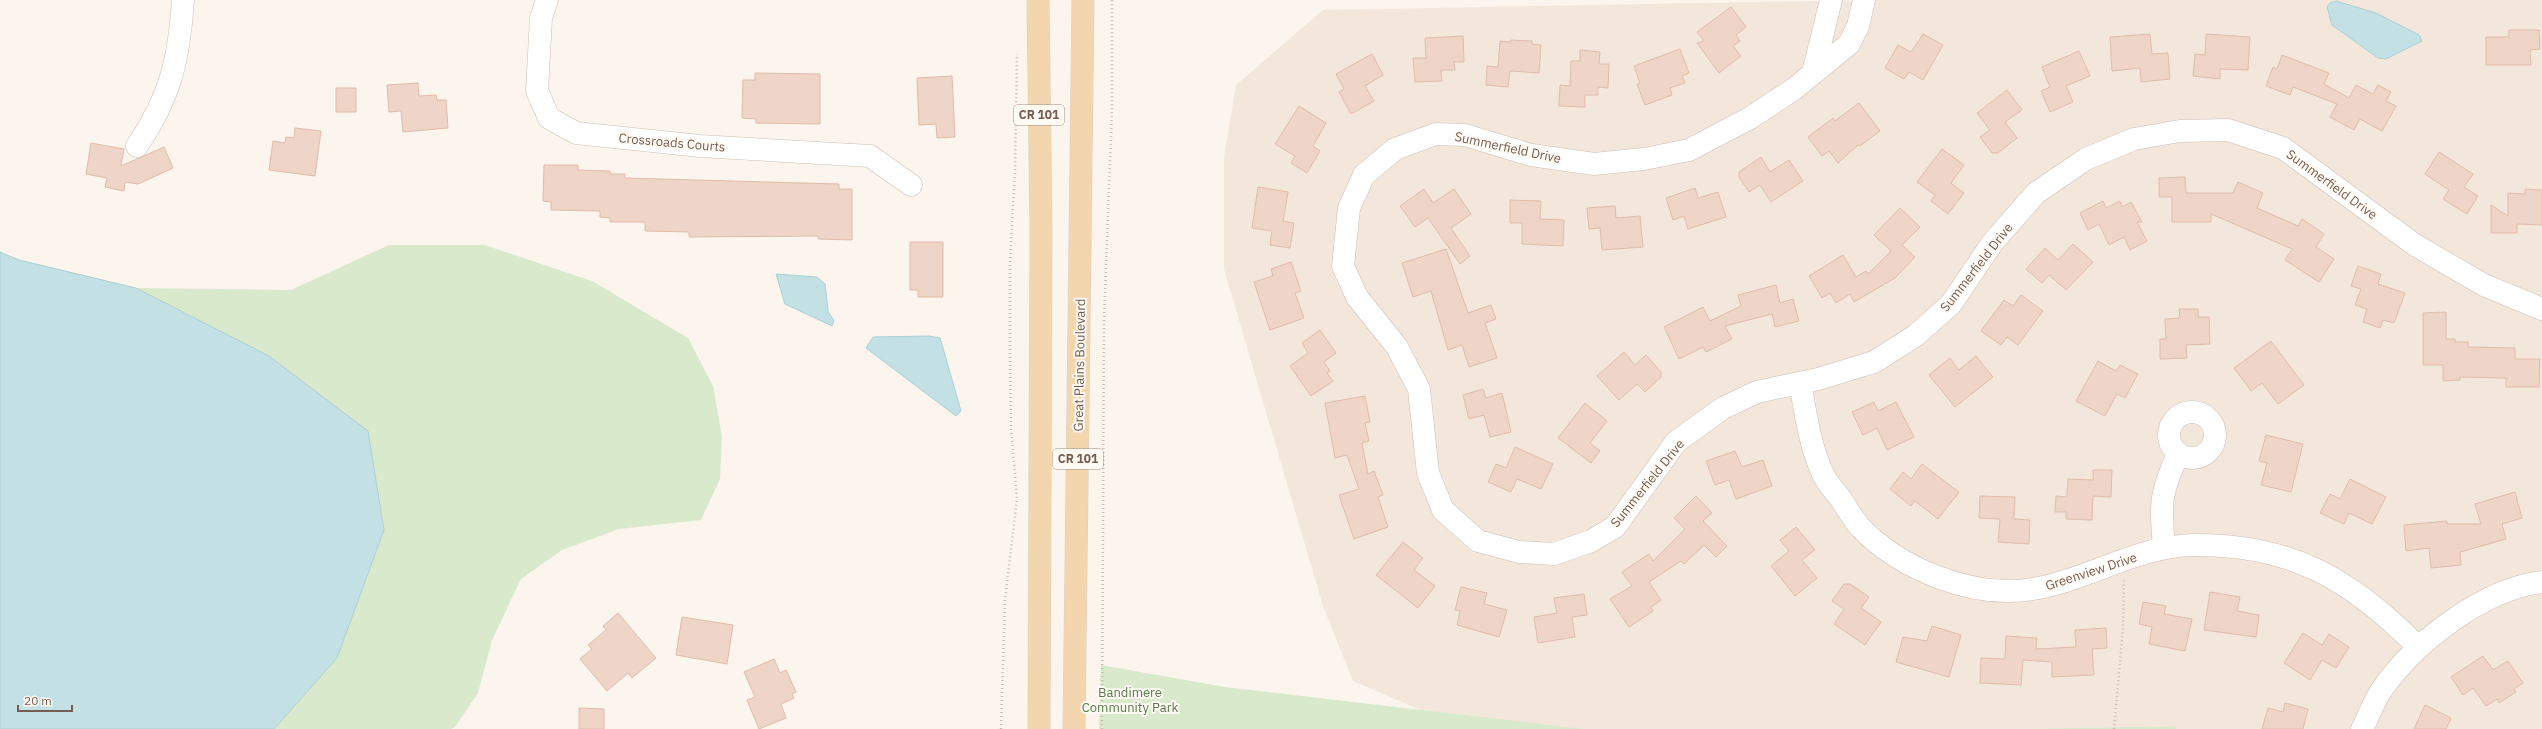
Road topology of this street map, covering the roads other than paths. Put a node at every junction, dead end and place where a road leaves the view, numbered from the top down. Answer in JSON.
{"nodes":[{"id":1,"x":183,"y":0,"type":"edge"},
{"id":2,"x":547,"y":0,"type":"edge"},
{"id":3,"x":1038,"y":0,"type":"edge"},
{"id":4,"x":1083,"y":0,"type":"edge"},
{"id":5,"x":1830,"y":0,"type":"edge"},
{"id":6,"x":1864,"y":0,"type":"edge"},
{"id":7,"x":1813,"y":73,"type":"junction"},
{"id":8,"x":137,"y":146,"type":"dead end"},
{"id":9,"x":911,"y":185,"type":"dead end"},
{"id":10,"x":2542,"y":309,"type":"edge"},
{"id":11,"x":1800,"y":383,"type":"junction"},
{"id":12,"x":2178,"y":454,"type":"dead end"},
{"id":13,"x":2164,"y":547,"type":"junction"},
{"id":14,"x":2542,"y":582,"type":"edge"},
{"id":15,"x":2418,"y":647,"type":"junction"},
{"id":16,"x":1039,"y":729,"type":"edge"},
{"id":17,"x":1074,"y":729,"type":"edge"},
{"id":18,"x":2362,"y":729,"type":"edge"}],
"edges":[{"from":1,"to":8,"type":"street"},
{"from":2,"to":9,"type":"street","name":"Crossroads Courts"},
{"from":3,"to":16,"type":"main road","number":"CR 101"},
{"from":4,"to":17,"type":"main road","name":"Great Plains Boulevard","number":"CR 101"},
{"from":5,"to":7,"type":"street"},
{"from":6,"to":7,"type":"street","name":"Summerfield Drive"},
{"from":7,"to":11,"type":"street","name":"Summerfield Drive"},
{"from":10,"to":11,"type":"street","name":"Summerfield Drive"},
{"from":11,"to":13,"type":"street","name":"Greenview Drive"},
{"from":12,"to":13,"type":"street"},
{"from":13,"to":15,"type":"street","name":"Greenview Drive"},
{"from":14,"to":15,"type":"street"},
{"from":15,"to":18,"type":"street"}]}
